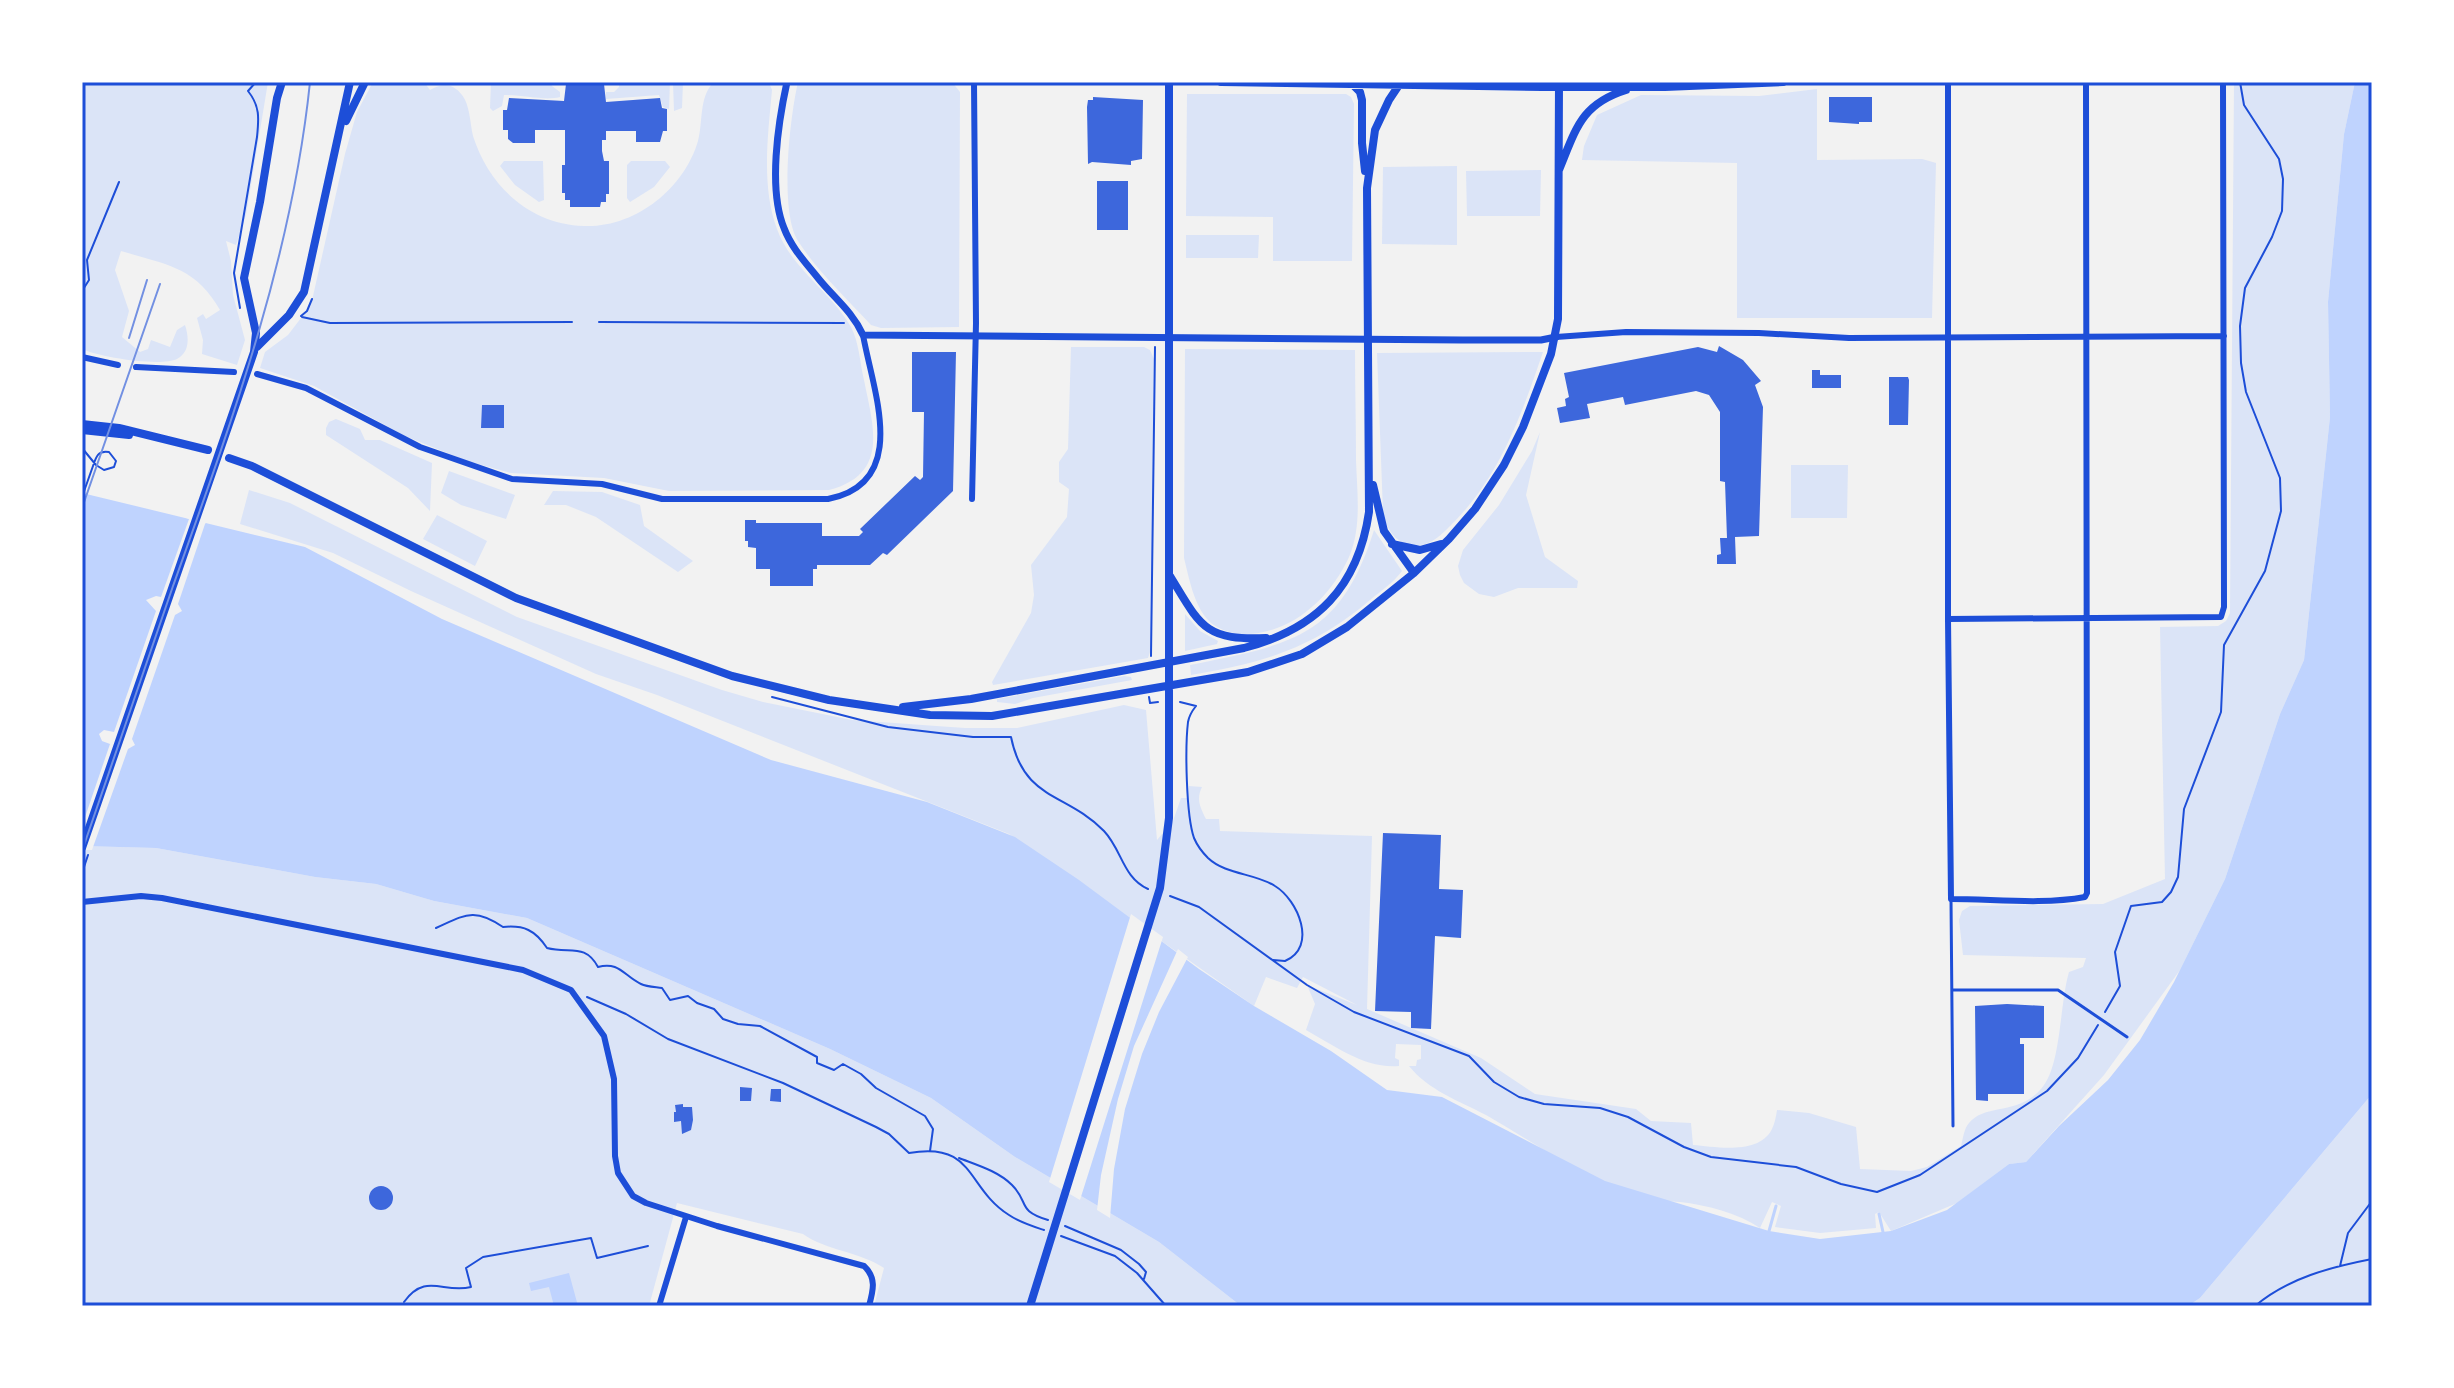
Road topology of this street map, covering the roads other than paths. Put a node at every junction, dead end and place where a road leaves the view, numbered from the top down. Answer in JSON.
{"nodes":[{"id":1,"x":279,"y":82,"type":"edge"},
{"id":2,"x":350,"y":82,"type":"edge"},
{"id":3,"x":365,"y":82,"type":"edge"},
{"id":4,"x":787,"y":82,"type":"edge"},
{"id":5,"x":974,"y":82,"type":"edge"},
{"id":6,"x":1169,"y":82,"type":"edge"},
{"id":7,"x":1221,"y":82,"type":"edge"},
{"id":8,"x":1783,"y":82,"type":"edge"},
{"id":9,"x":1948,"y":82,"type":"edge"},
{"id":10,"x":2086,"y":82,"type":"edge"},
{"id":11,"x":2223,"y":82,"type":"edge"},
{"id":12,"x":1400,"y":83,"type":"edge"},
{"id":13,"x":1754,"y":83,"type":"edge"},
{"id":14,"x":1559,"y":84,"type":"edge"},
{"id":15,"x":1353,"y":85,"type":"junction"},
{"id":16,"x":1636,"y":87,"type":"junction"},
{"id":17,"x":338,"y":140,"type":"junction"},
{"id":18,"x":1558,"y":174,"type":"junction"},
{"id":19,"x":1367,"y":188,"type":"junction"},
{"id":20,"x":863,"y":335,"type":"junction"},
{"id":21,"x":975,"y":336,"type":"junction"},
{"id":22,"x":1169,"y":336,"type":"junction"},
{"id":23,"x":2224,"y":336,"type":"junction"},
{"id":24,"x":1368,"y":337,"type":"junction"},
{"id":25,"x":1556,"y":337,"type":"junction"},
{"id":26,"x":1948,"y":338,"type":"junction"},
{"id":27,"x":2088,"y":338,"type":"junction"},
{"id":28,"x":254,"y":352,"type":"junction"},
{"id":29,"x":82,"y":357,"type":"edge"},
{"id":30,"x":118,"y":365,"type":"dead end"},
{"id":31,"x":136,"y":367,"type":"dead end"},
{"id":32,"x":234,"y":372,"type":"dead end"},
{"id":33,"x":257,"y":374,"type":"dead end"},
{"id":34,"x":82,"y":424,"type":"edge"},
{"id":35,"x":82,"y":430,"type":"edge"},
{"id":36,"x":178,"y":441,"type":"junction"},
{"id":37,"x":208,"y":450,"type":"dead end"},
{"id":38,"x":229,"y":458,"type":"dead end"},
{"id":39,"x":1370,"y":477,"type":"junction"},
{"id":40,"x":972,"y":499,"type":"dead end"},
{"id":41,"x":1449,"y":539,"type":"junction"},
{"id":42,"x":1392,"y":544,"type":"junction"},
{"id":43,"x":1414,"y":573,"type":"junction"},
{"id":44,"x":1169,"y":575,"type":"junction"},
{"id":45,"x":1948,"y":619,"type":"junction"},
{"id":46,"x":2087,"y":619,"type":"junction"},
{"id":47,"x":1279,"y":637,"type":"junction"},
{"id":48,"x":1169,"y":661,"type":"junction"},
{"id":49,"x":1169,"y":686,"type":"junction"},
{"id":50,"x":894,"y":708,"type":"junction"},
{"id":51,"x":82,"y":848,"type":"edge"},
{"id":52,"x":1951,"y":899,"type":"junction"},
{"id":53,"x":82,"y":902,"type":"edge"},
{"id":54,"x":1952,"y":990,"type":"junction"},
{"id":55,"x":2127,"y":1037,"type":"dead end"},
{"id":56,"x":1953,"y":1126,"type":"dead end"},
{"id":57,"x":686,"y":1217,"type":"junction"},
{"id":58,"x":659,"y":1306,"type":"edge"},
{"id":59,"x":869,"y":1306,"type":"edge"},
{"id":60,"x":1030,"y":1306,"type":"edge"}],
"edges":[{"from":1,"to":28,"type":"main road"},
{"from":2,"to":17,"type":"main road"},
{"from":3,"to":17,"type":"main road"},
{"from":4,"to":20,"type":"street"},
{"from":5,"to":21,"type":"street"},
{"from":6,"to":22,"type":"main road"},
{"from":7,"to":15,"type":"main road"},
{"from":8,"to":13,"type":"main road"},
{"from":9,"to":26,"type":"street"},
{"from":10,"to":27,"type":"street"},
{"from":11,"to":23,"type":"street"},
{"from":12,"to":14,"type":"main road"},
{"from":12,"to":15,"type":"main road"},
{"from":12,"to":19,"type":"main road"},
{"from":13,"to":16,"type":"main road"},
{"from":14,"to":16,"type":"main road"},
{"from":14,"to":18,"type":"main road"},
{"from":15,"to":19,"type":"main road"},
{"from":16,"to":18,"type":"main road"},
{"from":17,"to":28,"type":"main road"},
{"from":18,"to":25,"type":"main road"},
{"from":19,"to":24,"type":"main road"},
{"from":20,"to":21,"type":"street"},
{"from":20,"to":33,"type":"street"},
{"from":21,"to":22,"type":"street"},
{"from":21,"to":40,"type":"street"},
{"from":22,"to":24,"type":"street"},
{"from":22,"to":44,"type":"main road"},
{"from":23,"to":27,"type":"street"},
{"from":23,"to":46,"type":"street"},
{"from":24,"to":25,"type":"street"},
{"from":24,"to":39,"type":"main road"},
{"from":25,"to":26,"type":"street"},
{"from":25,"to":41,"type":"main road"},
{"from":26,"to":27,"type":"street"},
{"from":26,"to":45,"type":"street"},
{"from":27,"to":46,"type":"street"},
{"from":28,"to":51,"type":"main road"},
{"from":29,"to":30,"type":"street"},
{"from":31,"to":32,"type":"street"},
{"from":34,"to":36,"type":"main road"},
{"from":35,"to":36,"type":"main road"},
{"from":36,"to":37,"type":"main road"},
{"from":38,"to":50,"type":"main road"},
{"from":39,"to":42,"type":"main road"},
{"from":39,"to":47,"type":"main road"},
{"from":41,"to":42,"type":"main road"},
{"from":41,"to":43,"type":"main road"},
{"from":42,"to":43,"type":"main road"},
{"from":43,"to":49,"type":"main road"},
{"from":44,"to":47,"type":"main road"},
{"from":44,"to":48,"type":"main road"},
{"from":45,"to":46,"type":"street"},
{"from":45,"to":52,"type":"street"},
{"from":46,"to":52,"type":"street"},
{"from":47,"to":48,"type":"main road"},
{"from":48,"to":49,"type":"main road"},
{"from":48,"to":50,"type":"main road"},
{"from":49,"to":50,"type":"main road"},
{"from":49,"to":60,"type":"main road"},
{"from":52,"to":54,"type":"lane"},
{"from":53,"to":57,"type":"street"},
{"from":54,"to":55,"type":"lane"},
{"from":54,"to":56,"type":"lane"},
{"from":57,"to":58,"type":"street"},
{"from":57,"to":59,"type":"street"}]}
